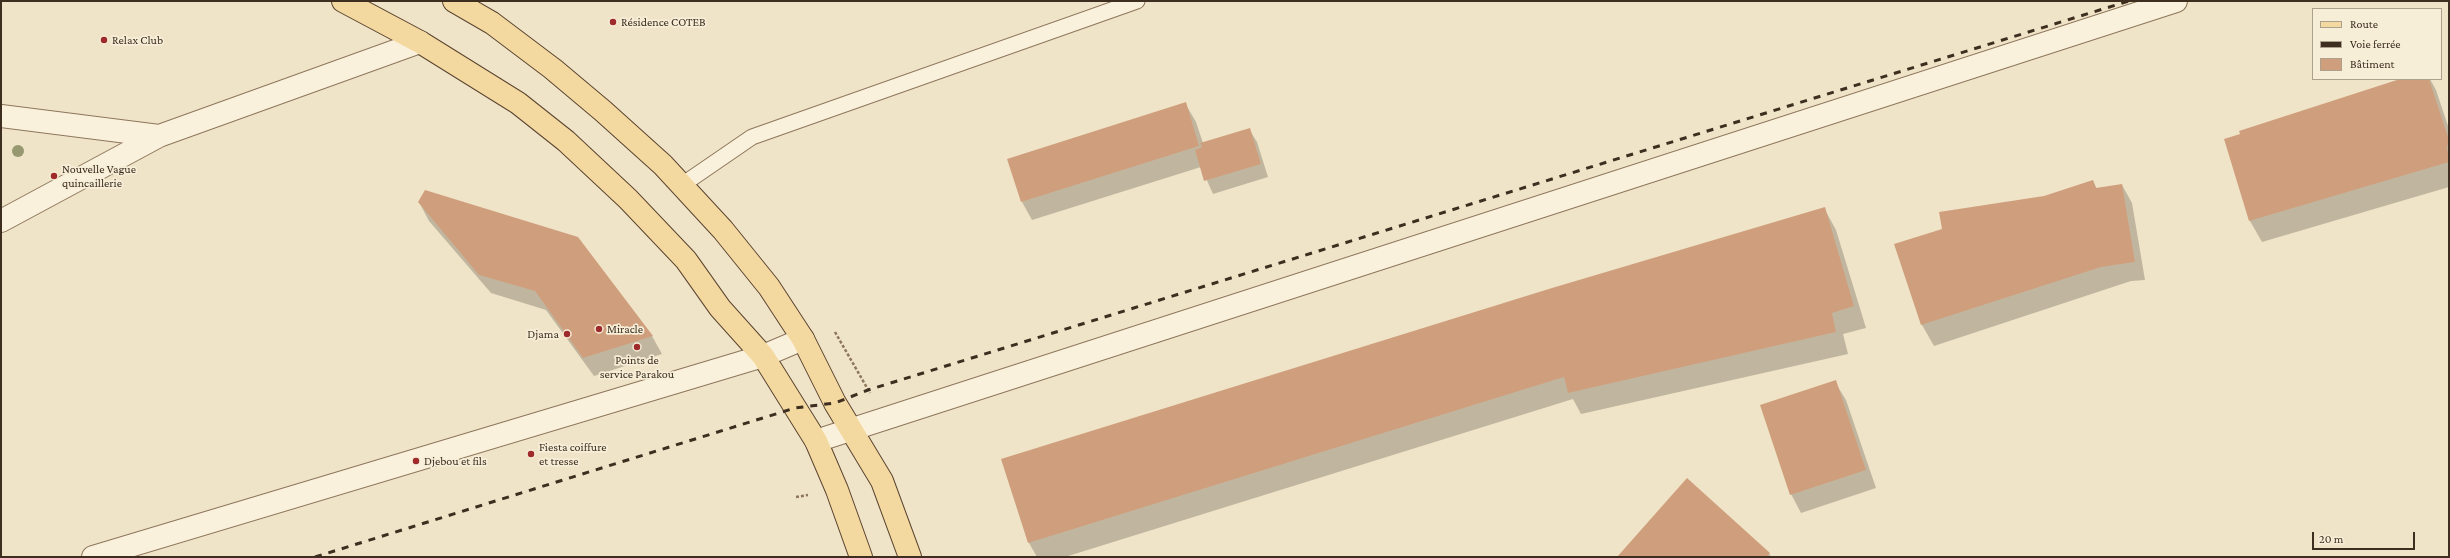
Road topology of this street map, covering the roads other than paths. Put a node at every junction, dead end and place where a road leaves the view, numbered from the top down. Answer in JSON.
{"nodes":[{"id":1,"x":343,"y":1,"type":"edge"},
{"id":2,"x":454,"y":1,"type":"edge"},
{"id":3,"x":1137,"y":1,"type":"edge"},
{"id":4,"x":2176,"y":1,"type":"edge"},
{"id":5,"x":420,"y":42,"type":"junction"},
{"id":6,"x":1,"y":116,"type":"edge"},
{"id":7,"x":159,"y":136,"type":"junction"},
{"id":8,"x":682,"y":185,"type":"junction"},
{"id":9,"x":1,"y":222,"type":"edge"},
{"id":10,"x":803,"y":339,"type":"junction"},
{"id":11,"x":763,"y":356,"type":"junction"},
{"id":12,"x":850,"y":430,"type":"junction"},
{"id":13,"x":816,"y":441,"type":"junction"},
{"id":14,"x":93,"y":557,"type":"edge"},
{"id":15,"x":861,"y":557,"type":"edge"},
{"id":16,"x":910,"y":557,"type":"edge"}],
"edges":[{"from":1,"to":5,"type":"main road"},
{"from":2,"to":8,"type":"main road"},
{"from":3,"to":8,"type":"lane"},
{"from":4,"to":12,"type":"street"},
{"from":5,"to":7,"type":"street"},
{"from":5,"to":11,"type":"main road"},
{"from":6,"to":7,"type":"street"},
{"from":7,"to":9,"type":"street"},
{"from":8,"to":10,"type":"main road"},
{"from":10,"to":11,"type":"street"},
{"from":10,"to":12,"type":"main road"},
{"from":11,"to":13,"type":"main road"},
{"from":11,"to":14,"type":"street"},
{"from":12,"to":13,"type":"street"},
{"from":12,"to":16,"type":"main road"},
{"from":13,"to":15,"type":"main road"}]}
